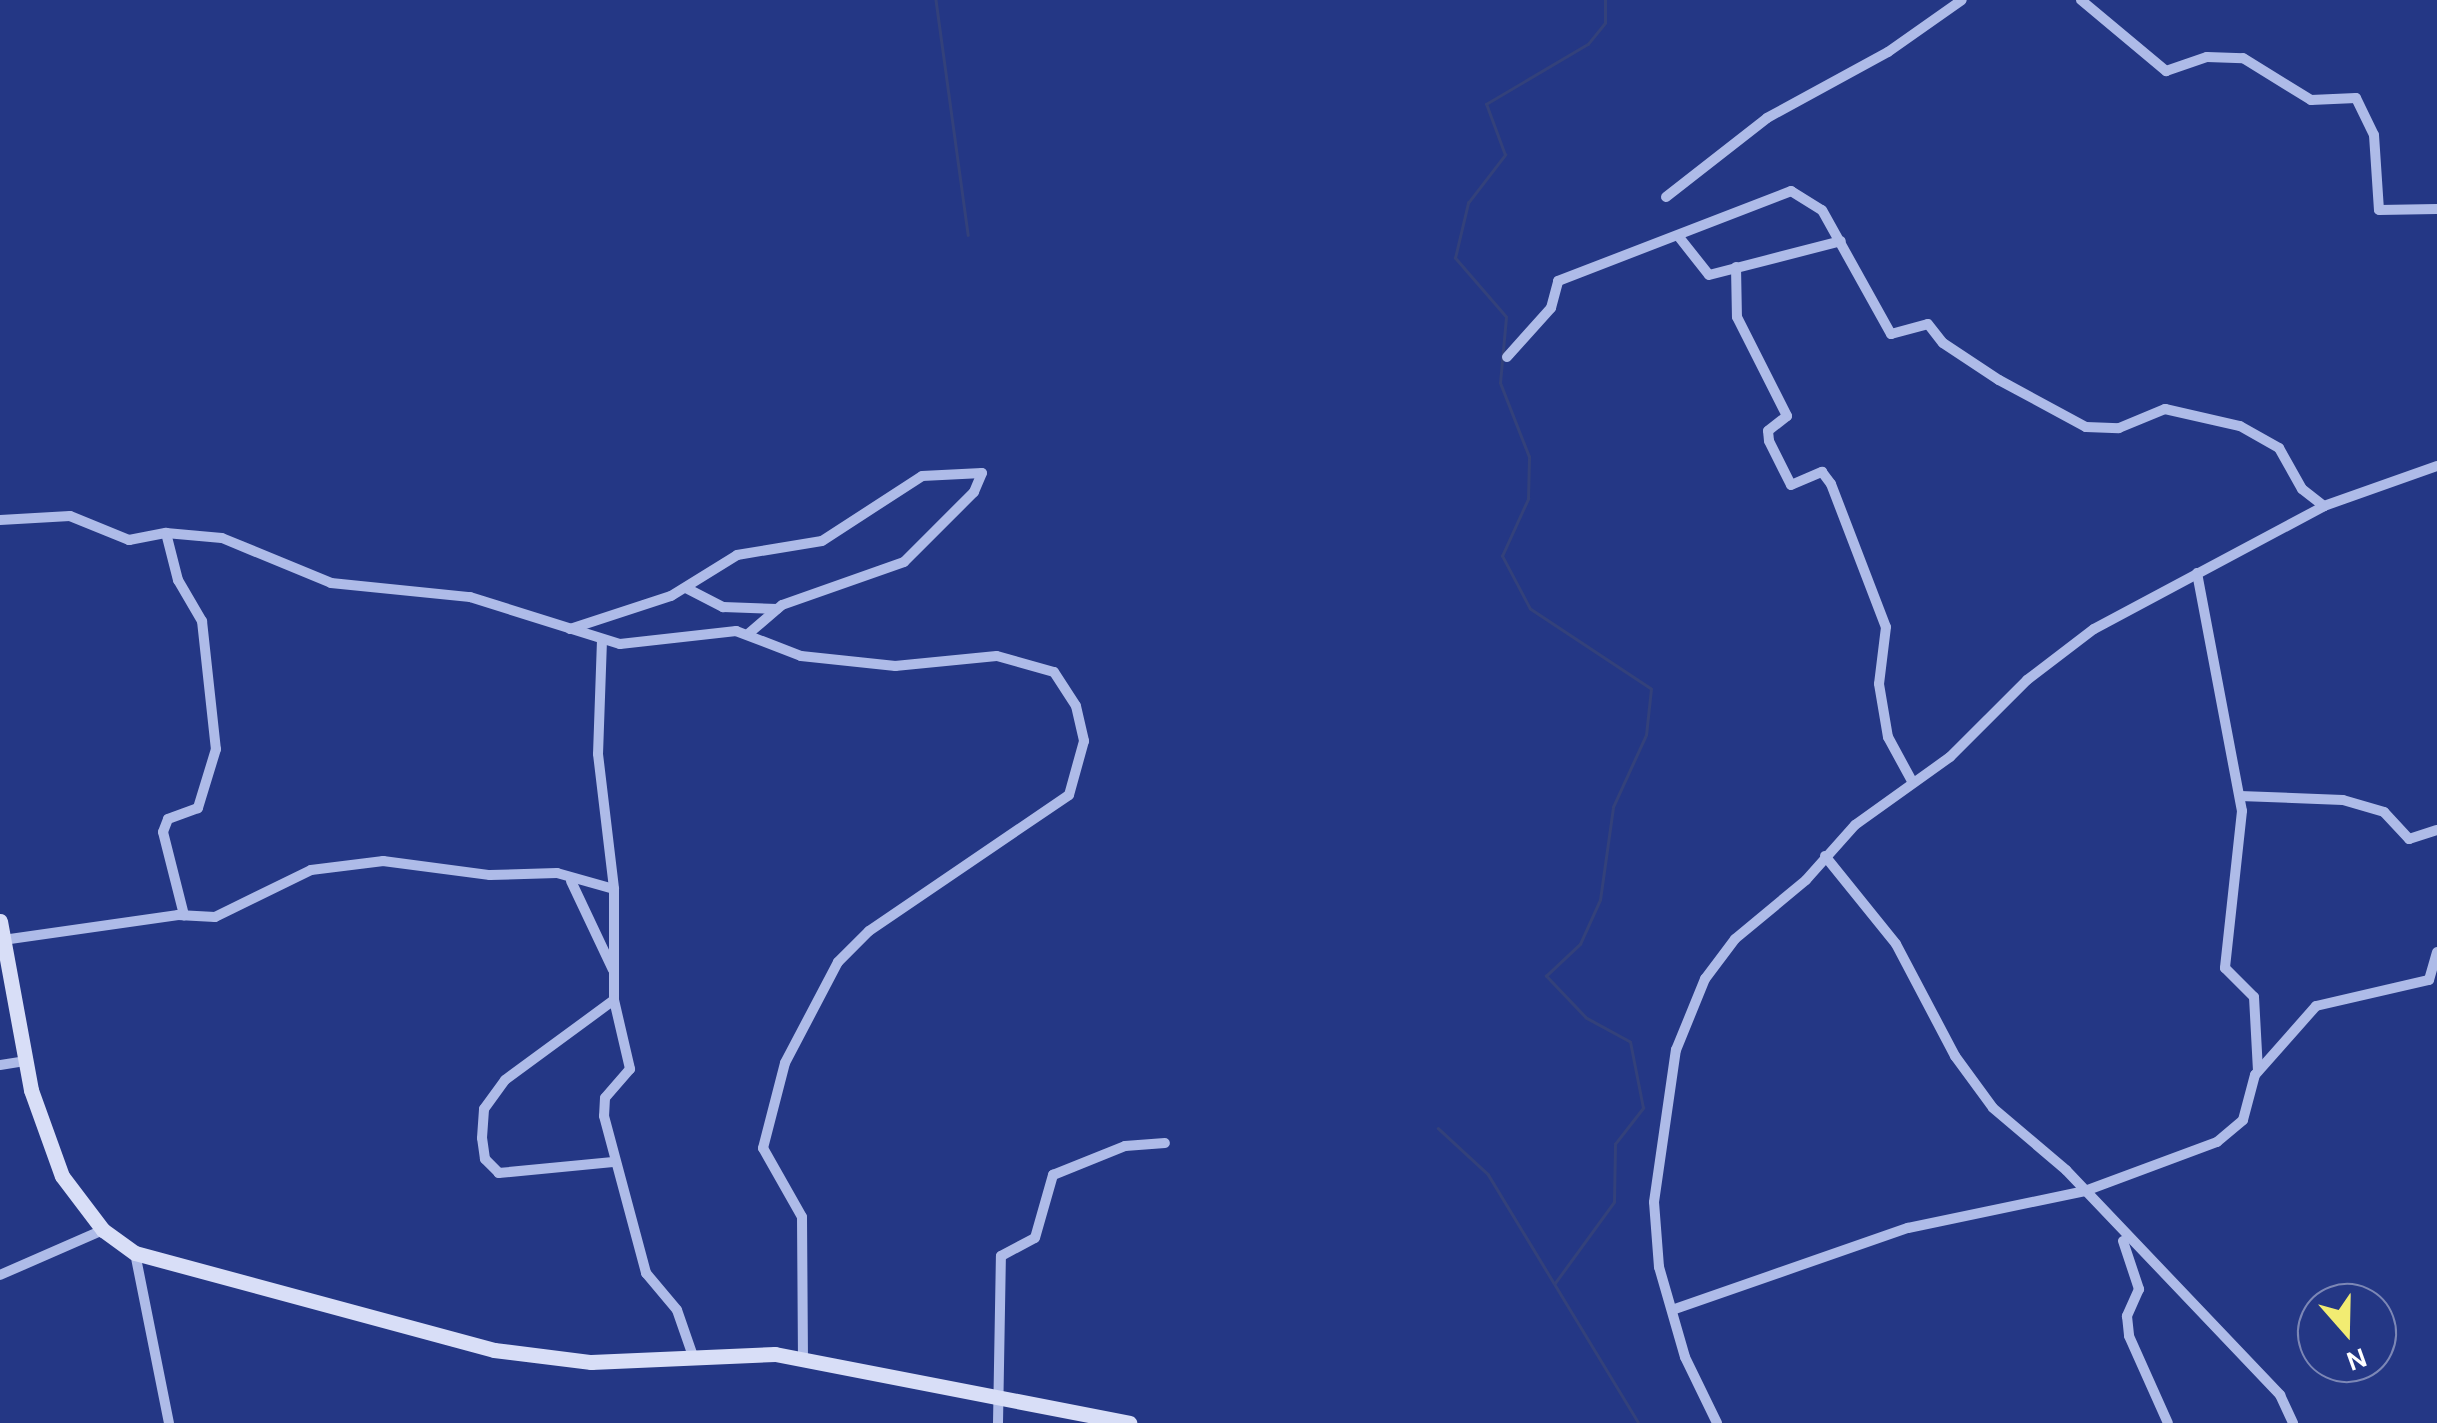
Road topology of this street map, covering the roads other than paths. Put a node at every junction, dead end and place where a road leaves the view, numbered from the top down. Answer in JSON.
{"nodes":[{"id":1,"x":1962,"y":0,"type":"edge"},
{"id":2,"x":2081,"y":0,"type":"edge"},
{"id":3,"x":1666,"y":197,"type":"dead end"},
{"id":4,"x":2437,"y":209,"type":"edge"},
{"id":5,"x":1678,"y":238,"type":"junction"},
{"id":6,"x":1841,"y":241,"type":"junction"},
{"id":7,"x":1736,"y":268,"type":"junction"},
{"id":8,"x":1506,"y":357,"type":"dead end"},
{"id":9,"x":2437,"y":466,"type":"edge"},
{"id":10,"x":2324,"y":506,"type":"junction"},
{"id":11,"x":0,"y":520,"type":"edge"},
{"id":12,"x":166,"y":533,"type":"junction"},
{"id":13,"x":2197,"y":573,"type":"junction"},
{"id":14,"x":686,"y":588,"type":"junction"},
{"id":15,"x":778,"y":608,"type":"junction"},
{"id":16,"x":564,"y":630,"type":"junction"},
{"id":17,"x":748,"y":634,"type":"junction"},
{"id":18,"x":602,"y":640,"type":"junction"},
{"id":19,"x":1913,"y":783,"type":"junction"},
{"id":20,"x":2240,"y":796,"type":"junction"},
{"id":21,"x":2437,"y":830,"type":"edge"},
{"id":22,"x":1825,"y":856,"type":"junction"},
{"id":23,"x":571,"y":881,"type":"junction"},
{"id":24,"x":614,"y":889,"type":"junction"},
{"id":25,"x":184,"y":914,"type":"junction"},
{"id":26,"x":0,"y":921,"type":"edge"},
{"id":27,"x":3,"y":940,"type":"junction"},
{"id":28,"x":2437,"y":952,"type":"edge"},
{"id":29,"x":613,"y":970,"type":"junction"},
{"id":30,"x":614,"y":1000,"type":"junction"},
{"id":31,"x":25,"y":1060,"type":"junction"},
{"id":32,"x":0,"y":1065,"type":"edge"},
{"id":33,"x":2258,"y":1072,"type":"junction"},
{"id":34,"x":1165,"y":1143,"type":"dead end"},
{"id":35,"x":613,"y":1162,"type":"junction"},
{"id":36,"x":2086,"y":1191,"type":"junction"},
{"id":37,"x":103,"y":1230,"type":"junction"},
{"id":38,"x":2122,"y":1236,"type":"junction"},
{"id":39,"x":135,"y":1254,"type":"junction"},
{"id":40,"x":0,"y":1276,"type":"edge"},
{"id":41,"x":1672,"y":1310,"type":"junction"},
{"id":42,"x":693,"y":1356,"type":"junction"},
{"id":43,"x":803,"y":1359,"type":"junction"},
{"id":44,"x":999,"y":1398,"type":"junction"},
{"id":45,"x":170,"y":1423,"type":"edge"},
{"id":46,"x":998,"y":1423,"type":"edge"},
{"id":47,"x":1130,"y":1423,"type":"edge"},
{"id":48,"x":1717,"y":1423,"type":"edge"},
{"id":49,"x":2168,"y":1423,"type":"edge"},
{"id":50,"x":2293,"y":1423,"type":"edge"}],
"edges":[{"from":1,"to":3,"type":"street"},
{"from":2,"to":4,"type":"street"},
{"from":5,"to":6,"type":"street"},
{"from":5,"to":7,"type":"street"},
{"from":5,"to":8,"type":"street"},
{"from":6,"to":7,"type":"street"},
{"from":6,"to":10,"type":"street"},
{"from":7,"to":19,"type":"street"},
{"from":9,"to":10,"type":"street"},
{"from":10,"to":13,"type":"street"},
{"from":11,"to":12,"type":"street"},
{"from":12,"to":16,"type":"street"},
{"from":12,"to":25,"type":"street"},
{"from":13,"to":19,"type":"street"},
{"from":13,"to":20,"type":"street"},
{"from":14,"to":15,"type":"street"},
{"from":14,"to":15,"type":"street"},
{"from":14,"to":16,"type":"street"},
{"from":15,"to":17,"type":"street"},
{"from":16,"to":18,"type":"street"},
{"from":17,"to":18,"type":"street"},
{"from":17,"to":43,"type":"street"},
{"from":18,"to":24,"type":"street"},
{"from":19,"to":22,"type":"street"},
{"from":20,"to":21,"type":"street"},
{"from":20,"to":33,"type":"street"},
{"from":22,"to":36,"type":"street"},
{"from":22,"to":41,"type":"street"},
{"from":23,"to":24,"type":"street"},
{"from":23,"to":25,"type":"street"},
{"from":23,"to":29,"type":"street"},
{"from":24,"to":29,"type":"street"},
{"from":25,"to":27,"type":"street"},
{"from":26,"to":27,"type":"street"},
{"from":27,"to":31,"type":"street"},
{"from":28,"to":33,"type":"street"},
{"from":29,"to":30,"type":"street"},
{"from":30,"to":35,"type":"street"},
{"from":30,"to":35,"type":"street"},
{"from":31,"to":32,"type":"street"},
{"from":31,"to":37,"type":"street"},
{"from":33,"to":36,"type":"street"},
{"from":34,"to":44,"type":"street"},
{"from":35,"to":42,"type":"street"},
{"from":36,"to":38,"type":"street"},
{"from":36,"to":41,"type":"street"},
{"from":37,"to":39,"type":"street"},
{"from":37,"to":40,"type":"street"},
{"from":38,"to":49,"type":"street"},
{"from":38,"to":50,"type":"street"},
{"from":39,"to":42,"type":"street"},
{"from":39,"to":45,"type":"street"},
{"from":41,"to":48,"type":"street"},
{"from":42,"to":43,"type":"street"},
{"from":43,"to":44,"type":"street"},
{"from":44,"to":46,"type":"street"},
{"from":44,"to":47,"type":"street"}]}
